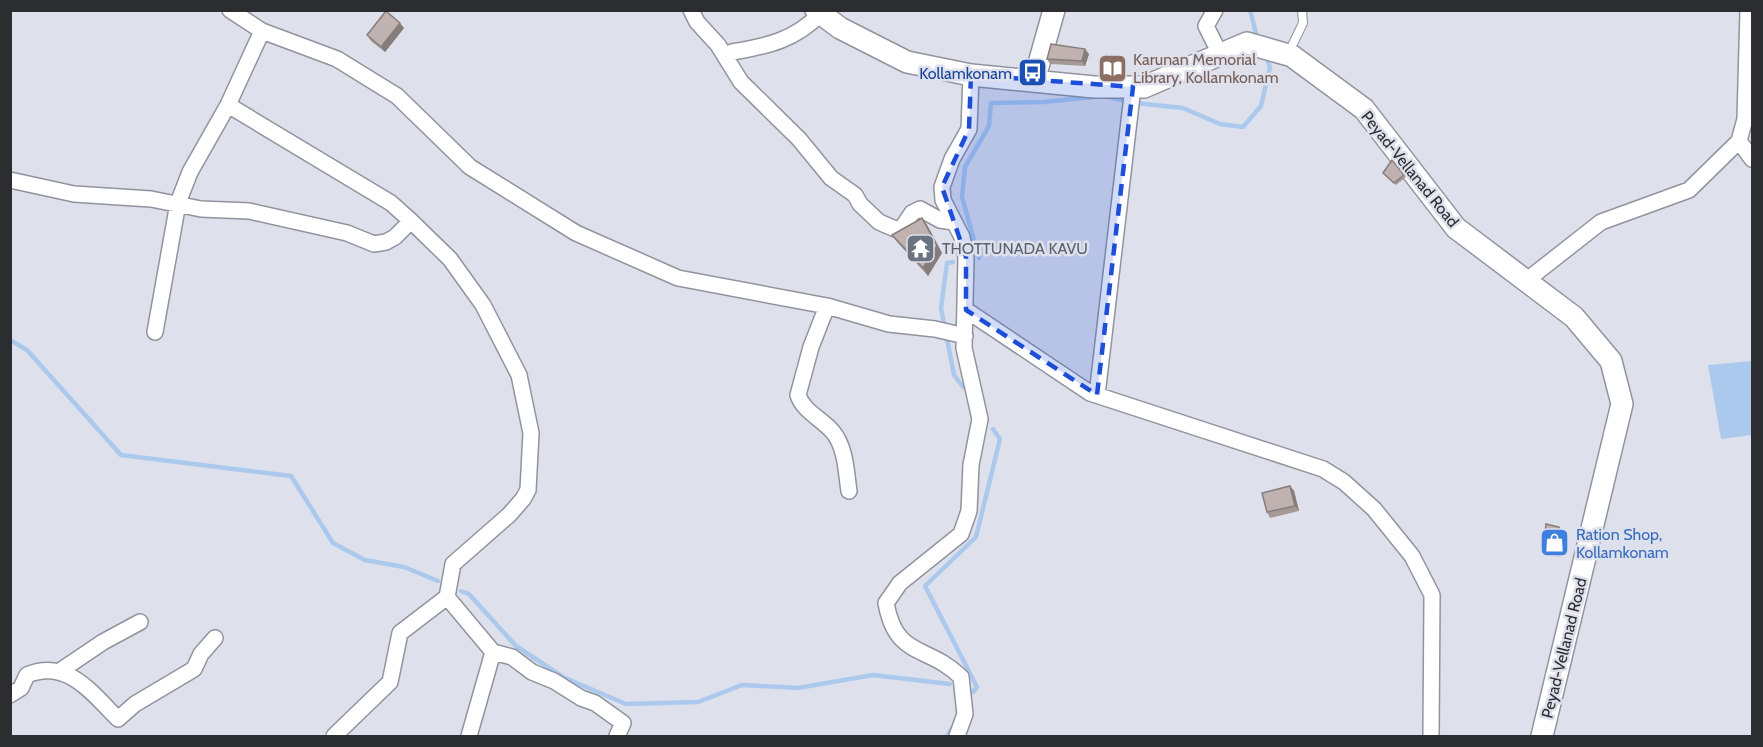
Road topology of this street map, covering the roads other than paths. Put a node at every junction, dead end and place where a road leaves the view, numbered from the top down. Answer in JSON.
{"nodes":[{"id":1,"x":230,"y":10,"type":"edge"},
{"id":2,"x":691,"y":10,"type":"edge"},
{"id":3,"x":1054,"y":10,"type":"edge"},
{"id":4,"x":1215,"y":10,"type":"edge"},
{"id":5,"x":1302,"y":10,"type":"edge"},
{"id":6,"x":1748,"y":10,"type":"edge"},
{"id":7,"x":818,"y":12,"type":"edge"},
{"id":8,"x":262,"y":31,"type":"junction"},
{"id":9,"x":732,"y":52,"type":"dead end"},
{"id":10,"x":1220,"y":54,"type":"junction"},
{"id":11,"x":1287,"y":55,"type":"junction"},
{"id":12,"x":971,"y":75,"type":"junction"},
{"id":13,"x":1034,"y":81,"type":"junction"},
{"id":14,"x":1133,"y":90,"type":"junction"},
{"id":15,"x":228,"y":105,"type":"junction"},
{"id":16,"x":1739,"y":141,"type":"junction"},
{"id":17,"x":1752,"y":159,"type":"edge"},
{"id":18,"x":10,"y":180,"type":"edge"},
{"id":19,"x":178,"y":203,"type":"junction"},
{"id":20,"x":411,"y":221,"type":"junction"},
{"id":21,"x":954,"y":222,"type":"junction"},
{"id":22,"x":1527,"y":280,"type":"junction"},
{"id":23,"x":826,"y":306,"type":"junction"},
{"id":24,"x":966,"y":310,"type":"junction"},
{"id":25,"x":154,"y":332,"type":"dead end"},
{"id":26,"x":960,"y":335,"type":"junction"},
{"id":27,"x":1097,"y":395,"type":"junction"},
{"id":28,"x":849,"y":491,"type":"dead end"},
{"id":29,"x":447,"y":597,"type":"junction"},
{"id":30,"x":140,"y":622,"type":"dead end"},
{"id":31,"x":215,"y":638,"type":"dead end"},
{"id":32,"x":493,"y":652,"type":"junction"},
{"id":33,"x":60,"y":671,"type":"junction"},
{"id":34,"x":10,"y":695,"type":"edge"},
{"id":35,"x":334,"y":736,"type":"edge"},
{"id":36,"x":469,"y":736,"type":"edge"},
{"id":37,"x":617,"y":736,"type":"edge"},
{"id":38,"x":957,"y":736,"type":"edge"},
{"id":39,"x":1431,"y":736,"type":"edge"},
{"id":40,"x":1542,"y":736,"type":"edge"}],
"edges":[{"from":1,"to":8,"type":"street"},
{"from":2,"to":21,"type":"street"},
{"from":3,"to":13,"type":"main road"},
{"from":4,"to":10,"type":"street"},
{"from":5,"to":11,"type":"lane"},
{"from":6,"to":16,"type":"street"},
{"from":7,"to":9,"type":"street"},
{"from":7,"to":12,"type":"main road","name":"Peyad-Vellanad Road"},
{"from":8,"to":15,"type":"street"},
{"from":8,"to":23,"type":"street"},
{"from":10,"to":11,"type":"main road","name":"Peyad-Vellanad Road"},
{"from":10,"to":14,"type":"main road","name":"Peyad-Vellanad Road"},
{"from":11,"to":22,"type":"main road","name":"Peyad-Vellanad Road"},
{"from":12,"to":13,"type":"main road","name":"Peyad-Vellanad Road"},
{"from":12,"to":21,"type":"street"},
{"from":13,"to":14,"type":"main road","name":"Peyad-Vellanad Road"},
{"from":14,"to":27,"type":"street"},
{"from":15,"to":19,"type":"street"},
{"from":15,"to":20,"type":"street"},
{"from":16,"to":17,"type":"street"},
{"from":16,"to":22,"type":"street"},
{"from":18,"to":19,"type":"street"},
{"from":19,"to":20,"type":"street"},
{"from":19,"to":25,"type":"street"},
{"from":20,"to":29,"type":"street"},
{"from":21,"to":24,"type":"street"},
{"from":22,"to":40,"type":"main road","name":"Peyad-Vellanad Road"},
{"from":23,"to":26,"type":"street"},
{"from":23,"to":28,"type":"street"},
{"from":24,"to":26,"type":"street"},
{"from":24,"to":27,"type":"street"},
{"from":26,"to":38,"type":"street"},
{"from":27,"to":39,"type":"street"},
{"from":29,"to":32,"type":"street"},
{"from":29,"to":35,"type":"street"},
{"from":30,"to":33,"type":"street"},
{"from":31,"to":33,"type":"street"},
{"from":32,"to":36,"type":"street"},
{"from":32,"to":37,"type":"street"},
{"from":33,"to":34,"type":"street"}]}
